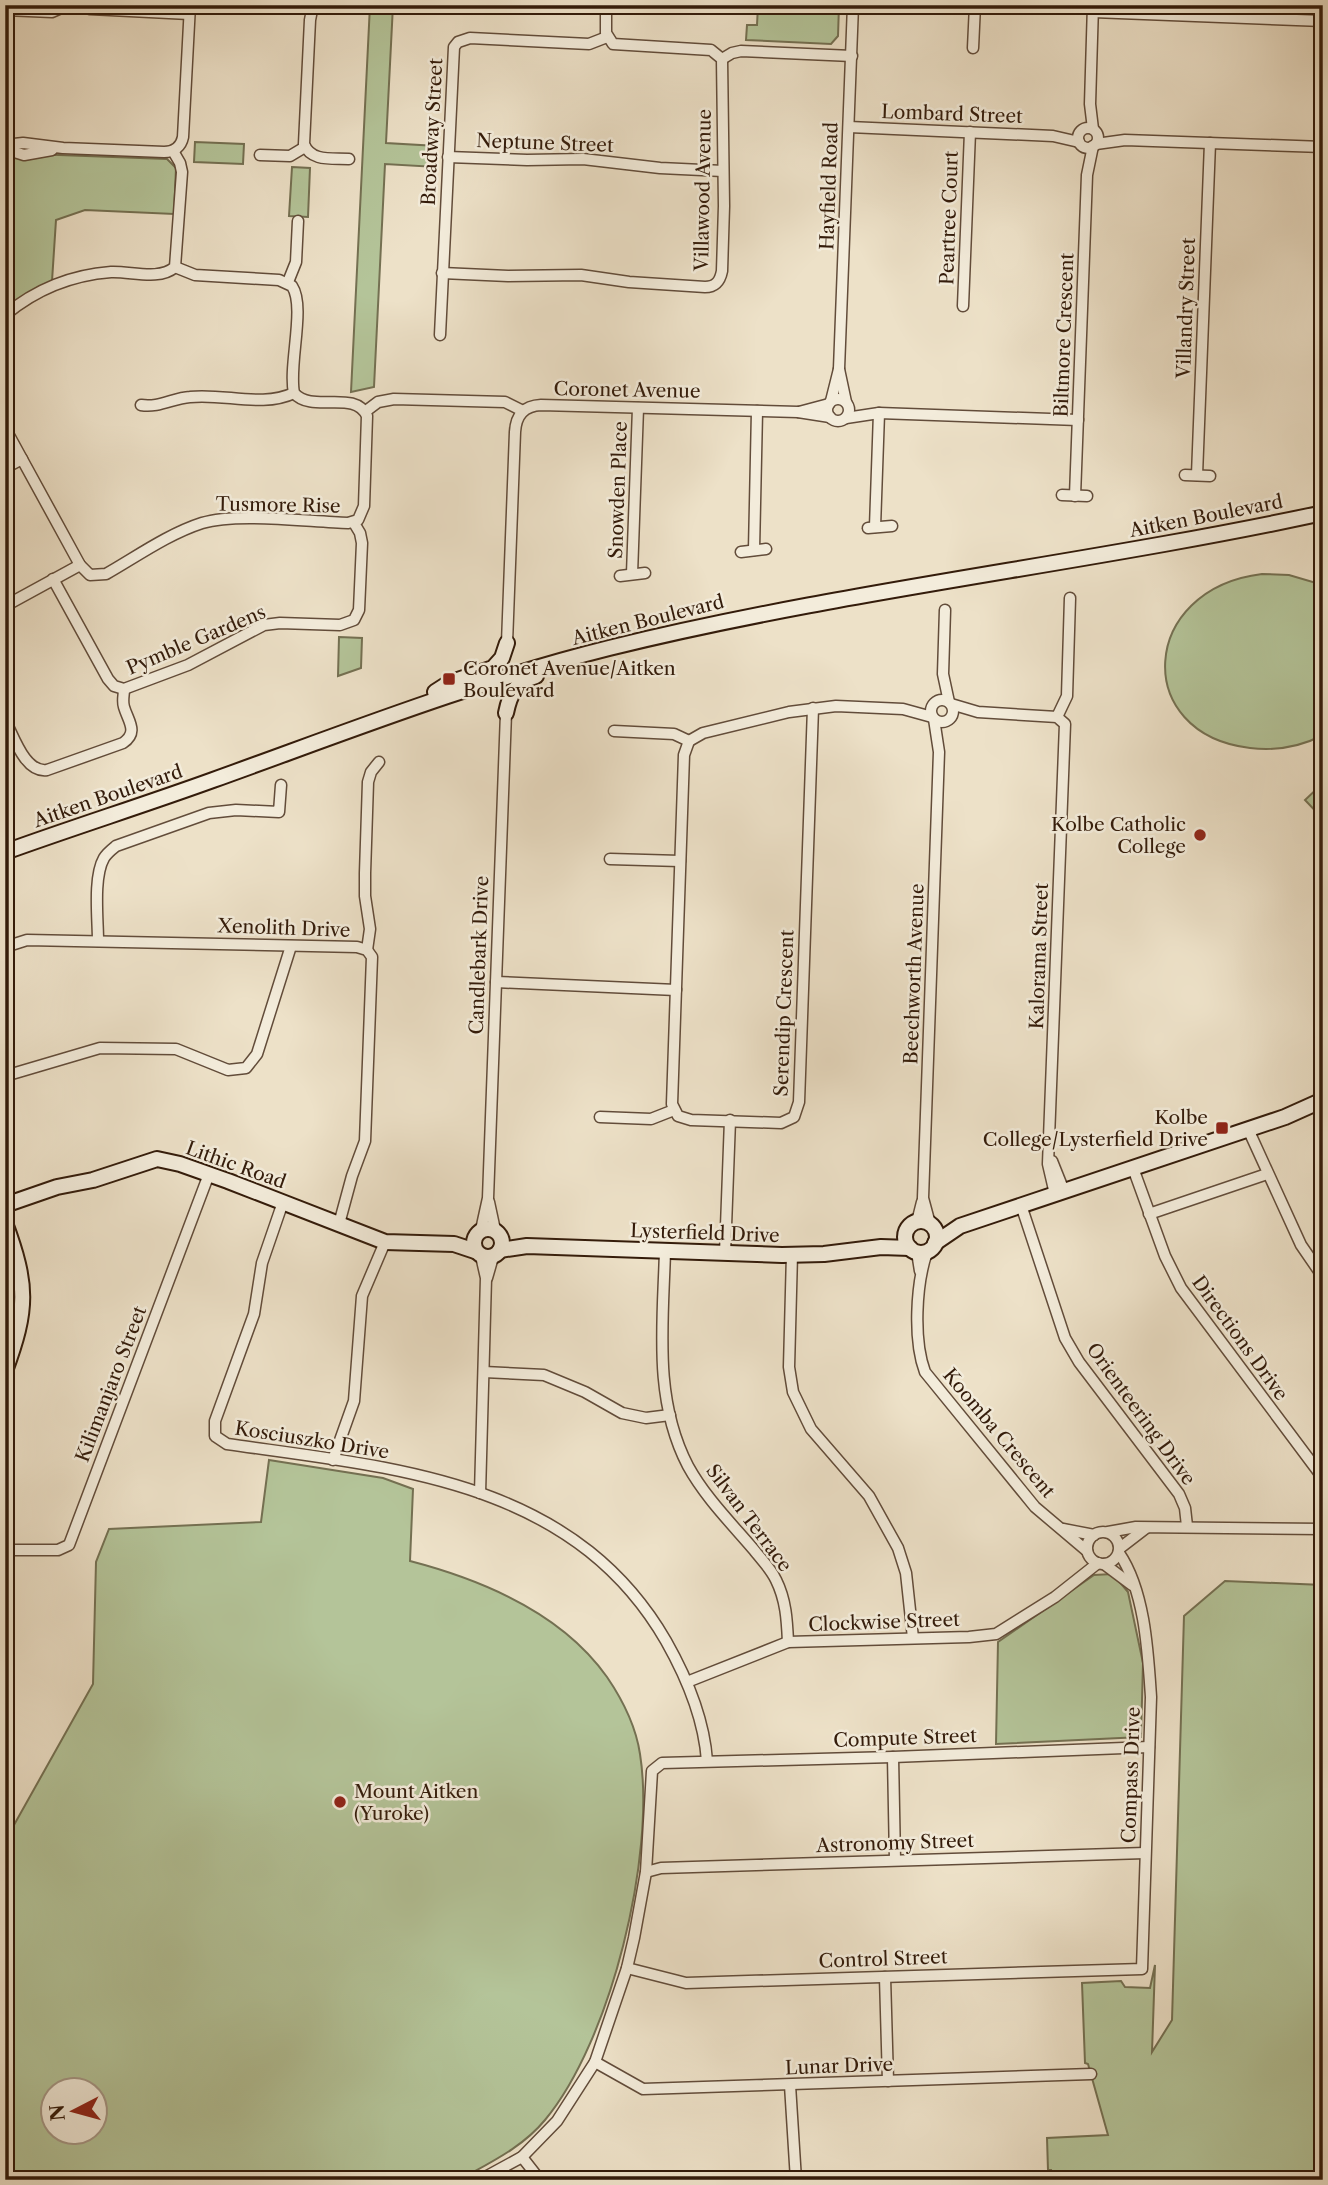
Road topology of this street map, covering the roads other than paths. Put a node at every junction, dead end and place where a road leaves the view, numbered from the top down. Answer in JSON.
{"nodes":[{"id":1,"x":68,"y":5,"type":"edge"},
{"id":2,"x":76,"y":5,"type":"edge"},
{"id":3,"x":307,"y":5,"type":"edge"},
{"id":4,"x":313,"y":5,"type":"edge"},
{"id":5,"x":606,"y":5,"type":"edge"},
{"id":6,"x":853,"y":5,"type":"edge"},
{"id":7,"x":975,"y":5,"type":"edge"},
{"id":8,"x":1093,"y":9,"type":"edge"},
{"id":9,"x":5,"y":10,"type":"edge"},
{"id":10,"x":190,"y":10,"type":"edge"},
{"id":11,"x":310,"y":20,"type":"junction"},
{"id":12,"x":1323,"y":21,"type":"edge"},
{"id":13,"x":607,"y":37,"type":"junction"},
{"id":14,"x":973,"y":48,"type":"dead end"},
{"id":15,"x":852,"y":56,"type":"junction"},
{"id":16,"x":722,"y":59,"type":"junction"},
{"id":17,"x":849,"y":127,"type":"junction"},
{"id":18,"x":970,"y":132,"type":"junction"},
{"id":19,"x":1088,"y":138,"type":"junction"},
{"id":20,"x":1210,"y":143,"type":"junction"},
{"id":21,"x":5,"y":147,"type":"edge"},
{"id":22,"x":1323,"y":147,"type":"edge"},
{"id":23,"x":305,"y":148,"type":"junction"},
{"id":24,"x":173,"y":151,"type":"junction"},
{"id":25,"x":260,"y":155,"type":"dead end"},
{"id":26,"x":448,"y":156,"type":"junction"},
{"id":27,"x":348,"y":159,"type":"dead end"},
{"id":28,"x":723,"y":172,"type":"junction"},
{"id":29,"x":298,"y":221,"type":"dead end"},
{"id":30,"x":175,"y":267,"type":"junction"},
{"id":31,"x":442,"y":273,"type":"junction"},
{"id":32,"x":288,"y":282,"type":"junction"},
{"id":33,"x":963,"y":306,"type":"dead end"},
{"id":34,"x":5,"y":315,"type":"edge"},
{"id":35,"x":440,"y":335,"type":"dead end"},
{"id":36,"x":839,"y":369,"type":"junction"},
{"id":37,"x":294,"y":393,"type":"junction"},
{"id":38,"x":830,"y":403,"type":"junction"},
{"id":39,"x":846,"y":403,"type":"junction"},
{"id":40,"x":141,"y":405,"type":"dead end"},
{"id":41,"x":638,"y":408,"type":"junction"},
{"id":42,"x":366,"y":411,"type":"junction"},
{"id":43,"x":757,"y":411,"type":"junction"},
{"id":44,"x":798,"y":412,"type":"junction"},
{"id":45,"x":879,"y":413,"type":"junction"},
{"id":46,"x":520,"y":414,"type":"junction"},
{"id":47,"x":830,"y":417,"type":"junction"},
{"id":48,"x":846,"y":418,"type":"junction"},
{"id":49,"x":1078,"y":420,"type":"junction"},
{"id":50,"x":5,"y":428,"type":"edge"},
{"id":51,"x":22,"y":459,"type":"junction"},
{"id":52,"x":5,"y":468,"type":"edge"},
{"id":53,"x":1185,"y":475,"type":"dead end"},
{"id":54,"x":1198,"y":475,"type":"junction"},
{"id":55,"x":1210,"y":476,"type":"dead end"},
{"id":56,"x":1062,"y":495,"type":"dead end"},
{"id":57,"x":1074,"y":496,"type":"junction"},
{"id":58,"x":1087,"y":496,"type":"dead end"},
{"id":59,"x":1323,"y":513,"type":"edge"},
{"id":60,"x":354,"y":523,"type":"junction"},
{"id":61,"x":892,"y":526,"type":"dead end"},
{"id":62,"x":766,"y":549,"type":"dead end"},
{"id":63,"x":754,"y":551,"type":"junction"},
{"id":64,"x":741,"y":552,"type":"dead end"},
{"id":65,"x":80,"y":565,"type":"junction"},
{"id":66,"x":645,"y":573,"type":"dead end"},
{"id":67,"x":632,"y":574,"type":"junction"},
{"id":68,"x":620,"y":576,"type":"dead end"},
{"id":69,"x":53,"y":579,"type":"junction"},
{"id":70,"x":1070,"y":598,"type":"dead end"},
{"id":71,"x":5,"y":606,"type":"edge"},
{"id":72,"x":945,"y":610,"type":"dead end"},
{"id":73,"x":651,"y":638,"type":"junction"},
{"id":74,"x":508,"y":643,"type":"junction"},
{"id":75,"x":546,"y":665,"type":"junction"},
{"id":76,"x":943,"y":674,"type":"junction"},
{"id":77,"x":475,"y":686,"type":"junction"},
{"id":78,"x":124,"y":689,"type":"junction"},
{"id":79,"x":935,"y":702,"type":"junction"},
{"id":80,"x":950,"y":703,"type":"junction"},
{"id":81,"x":411,"y":707,"type":"junction"},
{"id":82,"x":813,"y":708,"type":"junction"},
{"id":83,"x":903,"y":709,"type":"junction"},
{"id":84,"x":506,"y":712,"type":"junction"},
{"id":85,"x":978,"y":712,"type":"junction"},
{"id":86,"x":1058,"y":717,"type":"junction"},
{"id":87,"x":933,"y":718,"type":"junction"},
{"id":88,"x":5,"y":720,"type":"edge"},
{"id":89,"x":948,"y":721,"type":"junction"},
{"id":90,"x":614,"y":731,"type":"dead end"},
{"id":91,"x":689,"y":741,"type":"junction"},
{"id":92,"x":939,"y":751,"type":"junction"},
{"id":93,"x":379,"y":762,"type":"dead end"},
{"id":94,"x":281,"y":785,"type":"dead end"},
{"id":95,"x":46,"y":837,"type":"junction"},
{"id":96,"x":5,"y":852,"type":"edge"},
{"id":97,"x":610,"y":859,"type":"dead end"},
{"id":98,"x":5,"y":861,"type":"edge"},
{"id":99,"x":680,"y":861,"type":"junction"},
{"id":100,"x":98,"y":942,"type":"junction"},
{"id":101,"x":291,"y":946,"type":"junction"},
{"id":102,"x":5,"y":947,"type":"edge"},
{"id":103,"x":367,"y":950,"type":"junction"},
{"id":104,"x":496,"y":982,"type":"junction"},
{"id":105,"x":676,"y":990,"type":"junction"},
{"id":106,"x":5,"y":1076,"type":"edge"},
{"id":107,"x":1323,"y":1100,"type":"edge"},
{"id":108,"x":674,"y":1110,"type":"junction"},
{"id":109,"x":600,"y":1117,"type":"dead end"},
{"id":110,"x":730,"y":1120,"type":"junction"},
{"id":111,"x":1248,"y":1129,"type":"junction"},
{"id":112,"x":1133,"y":1168,"type":"junction"},
{"id":113,"x":209,"y":1174,"type":"junction"},
{"id":114,"x":1267,"y":1174,"type":"junction"},
{"id":115,"x":1059,"y":1193,"type":"junction"},
{"id":116,"x":283,"y":1202,"type":"junction"},
{"id":117,"x":5,"y":1205,"type":"edge"},
{"id":118,"x":1021,"y":1205,"type":"junction"},
{"id":119,"x":1149,"y":1214,"type":"junction"},
{"id":120,"x":5,"y":1223,"type":"edge"},
{"id":121,"x":339,"y":1224,"type":"junction"},
{"id":122,"x":926,"y":1224,"type":"junction"},
{"id":123,"x":960,"y":1226,"type":"junction"},
{"id":124,"x":906,"y":1233,"type":"junction"},
{"id":125,"x":385,"y":1242,"type":"junction"},
{"id":126,"x":488,"y":1243,"type":"junction"},
{"id":127,"x":881,"y":1247,"type":"junction"},
{"id":128,"x":922,"y":1249,"type":"junction"},
{"id":129,"x":664,"y":1251,"type":"junction"},
{"id":130,"x":725,"y":1253,"type":"junction"},
{"id":131,"x":792,"y":1254,"type":"junction"},
{"id":132,"x":1323,"y":1277,"type":"edge"},
{"id":133,"x":12,"y":1329,"type":"edge"},
{"id":134,"x":5,"y":1370,"type":"edge"},
{"id":135,"x":484,"y":1372,"type":"junction"},
{"id":136,"x":670,"y":1415,"type":"junction"},
{"id":137,"x":333,"y":1460,"type":"junction"},
{"id":138,"x":1323,"y":1478,"type":"edge"},
{"id":139,"x":480,"y":1493,"type":"junction"},
{"id":140,"x":1186,"y":1526,"type":"junction"},
{"id":141,"x":1059,"y":1528,"type":"junction"},
{"id":142,"x":1146,"y":1528,"type":"junction"},
{"id":143,"x":1323,"y":1529,"type":"edge"},
{"id":144,"x":1108,"y":1532,"type":"junction"},
{"id":145,"x":1094,"y":1535,"type":"junction"},
{"id":146,"x":5,"y":1550,"type":"edge"},
{"id":147,"x":1119,"y":1551,"type":"junction"},
{"id":148,"x":1088,"y":1552,"type":"junction"},
{"id":149,"x":1101,"y":1564,"type":"junction"},
{"id":150,"x":1074,"y":1583,"type":"junction"},
{"id":151,"x":1133,"y":1585,"type":"junction"},
{"id":152,"x":913,"y":1639,"type":"junction"},
{"id":153,"x":788,"y":1642,"type":"junction"},
{"id":154,"x":687,"y":1682,"type":"junction"},
{"id":155,"x":1149,"y":1747,"type":"junction"},
{"id":156,"x":893,"y":1757,"type":"junction"},
{"id":157,"x":707,"y":1761,"type":"junction"},
{"id":158,"x":1145,"y":1853,"type":"junction"},
{"id":159,"x":895,"y":1860,"type":"junction"},
{"id":160,"x":646,"y":1872,"type":"junction"},
{"id":161,"x":627,"y":1968,"type":"junction"},
{"id":162,"x":1142,"y":1969,"type":"joint"},
{"id":163,"x":885,"y":1977,"type":"junction"},
{"id":164,"x":595,"y":2062,"type":"junction"},
{"id":165,"x":1091,"y":2074,"type":"dead end"},
{"id":166,"x":888,"y":2081,"type":"junction"},
{"id":167,"x":790,"y":2085,"type":"junction"},
{"id":168,"x":522,"y":2157,"type":"junction"},
{"id":169,"x":480,"y":2180,"type":"edge"},
{"id":170,"x":540,"y":2180,"type":"edge"},
{"id":171,"x":796,"y":2180,"type":"edge"}],
"edges":[{"from":1,"to":9,"type":"street"},
{"from":2,"to":10,"type":"street"},
{"from":3,"to":11,"type":"street"},
{"from":4,"to":11,"type":"street"},
{"from":5,"to":13,"type":"street"},
{"from":6,"to":15,"type":"street","name":"Hayfield Road"},
{"from":7,"to":14,"type":"street"},
{"from":8,"to":12,"type":"street"},
{"from":8,"to":19,"type":"street","name":"Biltmore Crescent"},
{"from":10,"to":24,"type":"street"},
{"from":11,"to":23,"type":"street"},
{"from":13,"to":16,"type":"street"},
{"from":13,"to":26,"type":"street","name":"Broadway Street"},
{"from":15,"to":16,"type":"street"},
{"from":15,"to":17,"type":"street","name":"Hayfield Road"},
{"from":16,"to":28,"type":"street","name":"Villawood Avenue"},
{"from":17,"to":18,"type":"street","name":"Lombard Street"},
{"from":17,"to":36,"type":"street","name":"Hayfield Road"},
{"from":18,"to":19,"type":"street","name":"Lombard Street"},
{"from":18,"to":33,"type":"street","name":"Peartree Court"},
{"from":19,"to":20,"type":"street","name":"Lombard Street"},
{"from":19,"to":49,"type":"street","name":"Biltmore Crescent"},
{"from":20,"to":22,"type":"street","name":"Lombard Street"},
{"from":20,"to":54,"type":"street","name":"Villandry Street"},
{"from":21,"to":24,"type":"street"},
{"from":23,"to":25,"type":"street"},
{"from":23,"to":27,"type":"street"},
{"from":24,"to":30,"type":"street"},
{"from":26,"to":28,"type":"street","name":"Neptune Street"},
{"from":26,"to":31,"type":"street","name":"Broadway Street"},
{"from":28,"to":31,"type":"street","name":"Villawood Avenue"},
{"from":29,"to":32,"type":"street"},
{"from":30,"to":32,"type":"street"},
{"from":30,"to":34,"type":"street"},
{"from":31,"to":35,"type":"street","name":"Broadway Street"},
{"from":32,"to":37,"type":"street"},
{"from":36,"to":38,"type":"street","name":"Hayfield Road"},
{"from":36,"to":39,"type":"street","name":"Hayfield Road"},
{"from":37,"to":40,"type":"street"},
{"from":37,"to":42,"type":"street"},
{"from":38,"to":39,"type":"street"},
{"from":38,"to":44,"type":"street","name":"Coronet Avenue"},
{"from":38,"to":47,"type":"street"},
{"from":39,"to":45,"type":"street"},
{"from":39,"to":48,"type":"street"},
{"from":41,"to":43,"type":"street","name":"Coronet Avenue"},
{"from":41,"to":46,"type":"street","name":"Coronet Avenue"},
{"from":41,"to":67,"type":"street","name":"Snowden Place"},
{"from":42,"to":46,"type":"street"},
{"from":42,"to":60,"type":"street","name":"Tusmore Rise"},
{"from":43,"to":44,"type":"street","name":"Coronet Avenue"},
{"from":43,"to":63,"type":"street"},
{"from":44,"to":47,"type":"street","name":"Coronet Avenue"},
{"from":45,"to":48,"type":"street"},
{"from":45,"to":49,"type":"street"},
{"from":45,"to":61,"type":"street"},
{"from":46,"to":74,"type":"street"},
{"from":47,"to":48,"type":"street"},
{"from":49,"to":57,"type":"street","name":"Biltmore Crescent"},
{"from":50,"to":51,"type":"street"},
{"from":51,"to":52,"type":"street"},
{"from":51,"to":65,"type":"street"},
{"from":53,"to":54,"type":"street"},
{"from":54,"to":55,"type":"street"},
{"from":56,"to":57,"type":"street"},
{"from":57,"to":58,"type":"street"},
{"from":59,"to":73,"type":"main road","name":"Aitken Boulevard"},
{"from":60,"to":65,"type":"street","name":"Tusmore Rise"},
{"from":60,"to":78,"type":"street","name":"Pymble Gardens"},
{"from":62,"to":63,"type":"street"},
{"from":63,"to":64,"type":"street"},
{"from":65,"to":69,"type":"street"},
{"from":66,"to":67,"type":"street","name":"Snowden Place"},
{"from":67,"to":68,"type":"street","name":"Snowden Place"},
{"from":69,"to":71,"type":"street"},
{"from":69,"to":78,"type":"street","name":"Pymble Gardens"},
{"from":70,"to":86,"type":"street"},
{"from":72,"to":76,"type":"street"},
{"from":73,"to":75,"type":"main road","name":"Aitken Boulevard"},
{"from":73,"to":84,"type":"main road"},
{"from":74,"to":75,"type":"main road"},
{"from":74,"to":81,"type":"main road"},
{"from":75,"to":77,"type":"main road","name":"Aitken Boulevard"},
{"from":76,"to":79,"type":"street"},
{"from":76,"to":80,"type":"street"},
{"from":77,"to":81,"type":"main road","name":"Aitken Boulevard"},
{"from":77,"to":84,"type":"main road"},
{"from":78,"to":88,"type":"street"},
{"from":79,"to":80,"type":"street"},
{"from":79,"to":83,"type":"street"},
{"from":79,"to":87,"type":"street"},
{"from":80,"to":85,"type":"street"},
{"from":80,"to":89,"type":"street"},
{"from":81,"to":95,"type":"main road","name":"Aitken Boulevard"},
{"from":82,"to":83,"type":"street"},
{"from":82,"to":91,"type":"street"},
{"from":82,"to":110,"type":"street","name":"Serendip Crescent"},
{"from":83,"to":87,"type":"street"},
{"from":84,"to":104,"type":"street","name":"Candlebark Drive"},
{"from":85,"to":86,"type":"street"},
{"from":85,"to":89,"type":"street"},
{"from":86,"to":115,"type":"street","name":"Kalorama Street"},
{"from":87,"to":89,"type":"street"},
{"from":87,"to":92,"type":"street","name":"Beechworth Avenue"},
{"from":89,"to":92,"type":"street","name":"Beechworth Avenue"},
{"from":90,"to":91,"type":"street"},
{"from":91,"to":99,"type":"street"},
{"from":92,"to":122,"type":"street","name":"Beechworth Avenue"},
{"from":93,"to":103,"type":"street"},
{"from":94,"to":100,"type":"street"},
{"from":95,"to":96,"type":"main road","name":"Aitken Boulevard"},
{"from":95,"to":98,"type":"main road"},
{"from":97,"to":99,"type":"street"},
{"from":99,"to":105,"type":"street"},
{"from":100,"to":101,"type":"street","name":"Xenolith Drive"},
{"from":100,"to":102,"type":"street","name":"Xenolith Drive"},
{"from":101,"to":103,"type":"street","name":"Xenolith Drive"},
{"from":101,"to":106,"type":"street"},
{"from":103,"to":121,"type":"street","name":"Xenolith Drive"},
{"from":104,"to":105,"type":"street"},
{"from":104,"to":126,"type":"street","name":"Candlebark Drive"},
{"from":105,"to":108,"type":"street"},
{"from":107,"to":111,"type":"main road"},
{"from":108,"to":109,"type":"street"},
{"from":108,"to":110,"type":"street","name":"Serendip Crescent"},
{"from":110,"to":130,"type":"street"},
{"from":111,"to":112,"type":"main road"},
{"from":111,"to":114,"type":"street"},
{"from":112,"to":115,"type":"main road"},
{"from":112,"to":119,"type":"street","name":"Directions Drive"},
{"from":113,"to":116,"type":"main road","name":"Lithic Road"},
{"from":113,"to":117,"type":"main road","name":"Lithic Road"},
{"from":113,"to":146,"type":"street","name":"Kilimanjaro Street"},
{"from":114,"to":119,"type":"street"},
{"from":114,"to":132,"type":"street"},
{"from":115,"to":118,"type":"main road"},
{"from":116,"to":121,"type":"main road","name":"Lithic Road"},
{"from":116,"to":137,"type":"street","name":"Kosciuszko Drive"},
{"from":118,"to":123,"type":"main road"},
{"from":118,"to":140,"type":"street","name":"Orienteering Drive"},
{"from":119,"to":138,"type":"street","name":"Directions Drive"},
{"from":120,"to":133,"type":"main road"},
{"from":121,"to":125,"type":"main road","name":"Lithic Road"},
{"from":122,"to":123,"type":"main road"},
{"from":122,"to":124,"type":"main road"},
{"from":122,"to":128,"type":"main road"},
{"from":123,"to":128,"type":"main road"},
{"from":124,"to":127,"type":"main road","name":"Lysterfield Drive"},
{"from":124,"to":128,"type":"main road"},
{"from":125,"to":126,"type":"main road","name":"Lithic Road"},
{"from":125,"to":137,"type":"street"},
{"from":126,"to":129,"type":"main road","name":"Lysterfield Drive"},
{"from":126,"to":135,"type":"street","name":"Candlebark Drive"},
{"from":127,"to":128,"type":"main road","name":"Lysterfield Drive"},
{"from":127,"to":131,"type":"main road","name":"Lysterfield Drive"},
{"from":128,"to":141,"type":"street","name":"Koomba Crescent"},
{"from":129,"to":130,"type":"main road","name":"Lysterfield Drive"},
{"from":129,"to":136,"type":"street","name":"Silvan Terrace"},
{"from":130,"to":131,"type":"main road","name":"Lysterfield Drive"},
{"from":131,"to":152,"type":"street"},
{"from":133,"to":134,"type":"main road"},
{"from":135,"to":136,"type":"street"},
{"from":135,"to":139,"type":"street","name":"Candlebark Drive"},
{"from":136,"to":153,"type":"street","name":"Silvan Terrace"},
{"from":137,"to":139,"type":"street","name":"Kosciuszko Drive"},
{"from":139,"to":154,"type":"street","name":"Kosciuszko Drive"},
{"from":140,"to":142,"type":"street"},
{"from":140,"to":143,"type":"street"},
{"from":141,"to":145,"type":"street"},
{"from":141,"to":148,"type":"street","name":"Koomba Crescent"},
{"from":142,"to":144,"type":"street"},
{"from":142,"to":147,"type":"street"},
{"from":144,"to":145,"type":"street"},
{"from":144,"to":147,"type":"street"},
{"from":145,"to":148,"type":"street"},
{"from":147,"to":149,"type":"street"},
{"from":147,"to":151,"type":"street","name":"Compass Drive"},
{"from":148,"to":149,"type":"street"},
{"from":148,"to":150,"type":"street"},
{"from":149,"to":150,"type":"street","name":"Clockwise Street"},
{"from":149,"to":151,"type":"street"},
{"from":150,"to":152,"type":"street","name":"Clockwise Street"},
{"from":151,"to":155,"type":"street","name":"Compass Drive"},
{"from":152,"to":153,"type":"street","name":"Clockwise Street"},
{"from":153,"to":154,"type":"street","name":"Clockwise Street"},
{"from":154,"to":157,"type":"street","name":"Kosciuszko Drive"},
{"from":155,"to":156,"type":"street","name":"Compute Street"},
{"from":155,"to":158,"type":"street","name":"Compass Drive"},
{"from":156,"to":157,"type":"street","name":"Compute Street"},
{"from":156,"to":159,"type":"street"},
{"from":157,"to":160,"type":"street","name":"Compute Street"},
{"from":158,"to":159,"type":"street","name":"Astronomy Street"},
{"from":158,"to":162,"type":"street","name":"Compass Drive"},
{"from":159,"to":160,"type":"street","name":"Astronomy Street"},
{"from":160,"to":161,"type":"street"},
{"from":161,"to":163,"type":"street","name":"Control Street"},
{"from":161,"to":164,"type":"street"},
{"from":162,"to":163,"type":"street","name":"Control Street"},
{"from":163,"to":166,"type":"street"},
{"from":164,"to":167,"type":"street","name":"Lunar Drive"},
{"from":164,"to":168,"type":"street"},
{"from":165,"to":166,"type":"street","name":"Lunar Drive"},
{"from":166,"to":167,"type":"street","name":"Lunar Drive"},
{"from":167,"to":171,"type":"street"},
{"from":168,"to":169,"type":"street"},
{"from":168,"to":170,"type":"street"}]}
